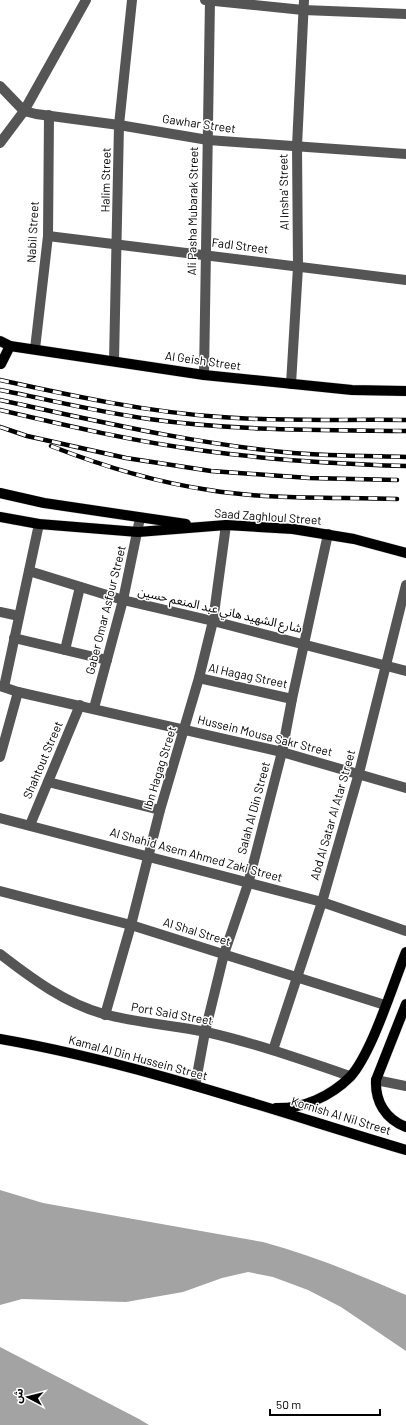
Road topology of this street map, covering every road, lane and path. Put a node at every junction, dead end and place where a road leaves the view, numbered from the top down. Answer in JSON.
{"nodes":[{"id":1,"x":86,"y":0,"type":"edge"},
{"id":2,"x":132,"y":0,"type":"edge"},
{"id":3,"x":208,"y":0,"type":"edge"},
{"id":4,"x":304,"y":5,"type":"edge"},
{"id":5,"x":406,"y":14,"type":"edge"},
{"id":6,"x":0,"y":86,"type":"edge"},
{"id":7,"x":24,"y":111,"type":"junction"},
{"id":8,"x":49,"y":115,"type":"junction"},
{"id":9,"x":119,"y":125,"type":"junction"},
{"id":10,"x":208,"y":140,"type":"junction"},
{"id":11,"x":0,"y":143,"type":"edge"},
{"id":12,"x":297,"y":146,"type":"junction"},
{"id":13,"x":406,"y":154,"type":"edge"},
{"id":14,"x":48,"y":236,"type":"junction"},
{"id":15,"x":118,"y":244,"type":"junction"},
{"id":16,"x":205,"y":255,"type":"junction"},
{"id":17,"x":298,"y":267,"type":"junction"},
{"id":18,"x":406,"y":280,"type":"edge"},
{"id":19,"x":0,"y":341,"type":"edge"},
{"id":20,"x":10,"y":346,"type":"junction"},
{"id":21,"x":35,"y":349,"type":"junction"},
{"id":22,"x":114,"y":361,"type":"junction"},
{"id":23,"x":1,"y":364,"type":"edge"},
{"id":24,"x":204,"y":375,"type":"junction"},
{"id":25,"x":291,"y":384,"type":"junction"},
{"id":26,"x":406,"y":391,"type":"edge"},
{"id":27,"x":0,"y":493,"type":"edge"},
{"id":28,"x":0,"y":516,"type":"edge"},
{"id":29,"x":140,"y":518,"type":"junction"},
{"id":30,"x":39,"y":524,"type":"junction"},
{"id":31,"x":226,"y":525,"type":"junction"},
{"id":32,"x":198,"y":526,"type":"junction"},
{"id":33,"x":138,"y":532,"type":"junction"},
{"id":34,"x":328,"y":534,"type":"junction"},
{"id":35,"x":406,"y":553,"type":"edge"},
{"id":36,"x":29,"y":571,"type":"junction"},
{"id":37,"x":406,"y":585,"type":"edge"},
{"id":38,"x":80,"y":587,"type":"junction"},
{"id":39,"x":123,"y":600,"type":"junction"},
{"id":40,"x":0,"y":612,"type":"edge"},
{"id":41,"x":19,"y":616,"type":"junction"},
{"id":42,"x":213,"y":621,"type":"junction"},
{"id":43,"x":14,"y":638,"type":"junction"},
{"id":44,"x":305,"y":644,"type":"junction"},
{"id":45,"x":65,"y":650,"type":"junction"},
{"id":46,"x":107,"y":660,"type":"junction"},
{"id":47,"x":386,"y":665,"type":"junction"},
{"id":48,"x":406,"y":671,"type":"edge"},
{"id":49,"x":199,"y":678,"type":"junction"},
{"id":50,"x":2,"y":687,"type":"edge"},
{"id":51,"x":18,"y":692,"type":"junction"},
{"id":52,"x":292,"y":699,"type":"junction"},
{"id":53,"x":80,"y":705,"type":"junction"},
{"id":54,"x":94,"y":708,"type":"junction"},
{"id":55,"x":185,"y":730,"type":"junction"},
{"id":56,"x":282,"y":752,"type":"junction"},
{"id":57,"x":0,"y":757,"type":"edge"},
{"id":58,"x":359,"y":773,"type":"junction"},
{"id":59,"x":48,"y":782,"type":"junction"},
{"id":60,"x":406,"y":788,"type":"edge"},
{"id":61,"x":160,"y":810,"type":"junction"},
{"id":62,"x":0,"y":818,"type":"edge"},
{"id":63,"x":30,"y":825,"type":"junction"},
{"id":64,"x":149,"y":856,"type":"junction"},
{"id":65,"x":248,"y":884,"type":"junction"},
{"id":66,"x":0,"y":890,"type":"edge"},
{"id":67,"x":322,"y":902,"type":"junction"},
{"id":68,"x":131,"y":925,"type":"junction"},
{"id":69,"x":406,"y":931,"type":"edge"},
{"id":70,"x":406,"y":952,"type":"edge"},
{"id":71,"x":0,"y":954,"type":"edge"},
{"id":72,"x":224,"y":954,"type":"junction"},
{"id":73,"x":298,"y":977,"type":"junction"},
{"id":74,"x":406,"y":1004,"type":"edge"},
{"id":75,"x":385,"y":1005,"type":"junction"},
{"id":76,"x":105,"y":1014,"type":"junction"},
{"id":77,"x":403,"y":1021,"type":"edge"},
{"id":78,"x":205,"y":1032,"type":"junction"},
{"id":79,"x":0,"y":1039,"type":"edge"},
{"id":80,"x":273,"y":1050,"type":"junction"},
{"id":81,"x":350,"y":1076,"type":"junction"},
{"id":82,"x":376,"y":1080,"type":"junction"},
{"id":83,"x":195,"y":1086,"type":"junction"},
{"id":84,"x":406,"y":1086,"type":"edge"},
{"id":85,"x":268,"y":1108,"type":"junction"},
{"id":86,"x":406,"y":1127,"type":"edge"},
{"id":87,"x":406,"y":1150,"type":"edge"}],
"edges":[{"from":1,"to":7,"type":"street"},
{"from":2,"to":9,"type":"street","name":"Halim Street"},
{"from":3,"to":4,"type":"street"},
{"from":3,"to":10,"type":"street","name":"Ali Pasha Mubarak Street"},
{"from":4,"to":5,"type":"street"},
{"from":4,"to":12,"type":"street","name":"Al Insha' Street"},
{"from":6,"to":7,"type":"street"},
{"from":7,"to":8,"type":"street","name":"Gawhar Street"},
{"from":7,"to":11,"type":"street"},
{"from":8,"to":9,"type":"street","name":"Gawhar Street"},
{"from":8,"to":14,"type":"street","name":"Nabil Street"},
{"from":9,"to":10,"type":"street","name":"Gawhar Street"},
{"from":9,"to":15,"type":"street","name":"Halim Street"},
{"from":10,"to":12,"type":"street","name":"Gawhar Street"},
{"from":10,"to":16,"type":"street","name":"Ali Pasha Mubarak Street"},
{"from":12,"to":13,"type":"street","name":"Gawhar Street"},
{"from":12,"to":17,"type":"street","name":"Al Insha' Street"},
{"from":14,"to":15,"type":"street","name":"Fadl Street"},
{"from":14,"to":21,"type":"street","name":"Nabil Street"},
{"from":15,"to":16,"type":"street","name":"Fadl Street"},
{"from":15,"to":22,"type":"street","name":"Halim Street"},
{"from":16,"to":17,"type":"street","name":"Fadl Street"},
{"from":16,"to":24,"type":"street","name":"Ali Pasha Mubarak Street"},
{"from":17,"to":18,"type":"street","name":"Fadl Street"},
{"from":17,"to":25,"type":"street","name":"Al Insha' Street"},
{"from":19,"to":20,"type":"main road","name":"Al Geish Street"},
{"from":20,"to":21,"type":"main road","name":"Al Geish Street"},
{"from":20,"to":23,"type":"main road"},
{"from":21,"to":22,"type":"main road","name":"Al Geish Street"},
{"from":22,"to":24,"type":"main road","name":"Al Geish Street"},
{"from":24,"to":25,"type":"main road","name":"Al Geish Street"},
{"from":25,"to":26,"type":"main road","name":"Al Geish Street"},
{"from":27,"to":29,"type":"main road","name":"Saad Zaghloul Street"},
{"from":28,"to":30,"type":"main road","name":"Saad Zaghloul Street"},
{"from":29,"to":32,"type":"main road","name":"Saad Zaghloul Street"},
{"from":29,"to":33,"type":"street","name":"Gaber Omar Asfour Street"},
{"from":30,"to":33,"type":"main road","name":"Saad Zaghloul Street"},
{"from":30,"to":36,"type":"street"},
{"from":31,"to":32,"type":"main road","name":"Saad Zaghloul Street"},
{"from":31,"to":34,"type":"main road","name":"Saad Zaghloul Street"},
{"from":31,"to":42,"type":"street","name":"Ibn Hagag Street"},
{"from":32,"to":33,"type":"main road","name":"Saad Zaghloul Street"},
{"from":33,"to":39,"type":"street","name":"Gaber Omar Asfour Street"},
{"from":34,"to":35,"type":"main road","name":"Saad Zaghloul Street"},
{"from":34,"to":44,"type":"street","name":"Salah Al Din Street"},
{"from":36,"to":38,"type":"street","name":"شارع الشهيد هاني عبد المنعم حسين"},
{"from":36,"to":41,"type":"street"},
{"from":37,"to":47,"type":"street","name":"Abd Al Satar Al Atar Street"},
{"from":38,"to":39,"type":"street","name":"شارع الشهيد هاني عبد المنعم حسين"},
{"from":38,"to":45,"type":"street"},
{"from":39,"to":42,"type":"street","name":"شارع الشهيد هاني عبد المنعم حسين"},
{"from":39,"to":46,"type":"street","name":"Gaber Omar Asfour Street"},
{"from":40,"to":41,"type":"street"},
{"from":41,"to":43,"type":"street"},
{"from":42,"to":44,"type":"street","name":"شارع الشهيد هاني عبد المنعم حسين"},
{"from":42,"to":49,"type":"street","name":"Ibn Hagag Street"},
{"from":43,"to":45,"type":"street"},
{"from":43,"to":50,"type":"street"},
{"from":44,"to":47,"type":"street","name":"شارع الشهيد هاني عبد المنعم حسين"},
{"from":44,"to":52,"type":"street","name":"Salah Al Din Street"},
{"from":45,"to":46,"type":"street"},
{"from":46,"to":54,"type":"street","name":"Gaber Omar Asfour Street"},
{"from":47,"to":48,"type":"street","name":"شارع الشهيد هاني عبد المنعم حسين"},
{"from":47,"to":58,"type":"street","name":"Abd Al Satar Al Atar Street"},
{"from":49,"to":52,"type":"street","name":"Al Hagag Street"},
{"from":49,"to":55,"type":"street","name":"Ibn Hagag Street"},
{"from":50,"to":51,"type":"street","name":"Hussein Mousa Sakr Street"},
{"from":51,"to":53,"type":"street","name":"Hussein Mousa Sakr Street"},
{"from":51,"to":57,"type":"street"},
{"from":52,"to":56,"type":"street","name":"Salah Al Din Street"},
{"from":53,"to":54,"type":"street","name":"Hussein Mousa Sakr Street"},
{"from":53,"to":59,"type":"street","name":"Shahtout Street"},
{"from":54,"to":55,"type":"street","name":"Hussein Mousa Sakr Street"},
{"from":55,"to":56,"type":"street","name":"Hussein Mousa Sakr Street"},
{"from":55,"to":61,"type":"street","name":"Ibn Hagag Street"},
{"from":56,"to":58,"type":"street","name":"Hussein Mousa Sakr Street"},
{"from":56,"to":65,"type":"street","name":"Salah Al Din Street"},
{"from":58,"to":60,"type":"street","name":"Hussein Mousa Sakr Street"},
{"from":58,"to":67,"type":"street","name":"Abd Al Satar Al Atar Street"},
{"from":59,"to":61,"type":"street"},
{"from":59,"to":63,"type":"street","name":"Shahtout Street"},
{"from":61,"to":64,"type":"street","name":"Ibn Hagag Street"},
{"from":62,"to":63,"type":"street","name":"Al Shahid Asem Ahmed Zaki Street"},
{"from":63,"to":64,"type":"street","name":"Al Shahid Asem Ahmed Zaki Street"},
{"from":64,"to":65,"type":"street","name":"Al Shahid Asem Ahmed Zaki Street"},
{"from":64,"to":68,"type":"street","name":"Ibn Hagag Street"},
{"from":65,"to":67,"type":"street","name":"Al Shahid Asem Ahmed Zaki Street"},
{"from":65,"to":72,"type":"street","name":"Salah Al Din Street"},
{"from":66,"to":68,"type":"street","name":"Al Shal Street"},
{"from":67,"to":69,"type":"street","name":"Al Shahid Asem Ahmed Zaki Street"},
{"from":67,"to":73,"type":"street","name":"Abd Al Satar Al Atar Street"},
{"from":68,"to":72,"type":"street","name":"Al Shal Street"},
{"from":68,"to":76,"type":"street","name":"Ibn Hagag Street"},
{"from":70,"to":75,"type":"main road"},
{"from":71,"to":76,"type":"street","name":"Port Said Street"},
{"from":72,"to":73,"type":"street","name":"Al Shal Street"},
{"from":72,"to":78,"type":"street","name":"Salah Al Din Street"},
{"from":73,"to":75,"type":"street","name":"Al Shal Street"},
{"from":73,"to":80,"type":"street","name":"Abd Al Satar Al Atar Street"},
{"from":74,"to":77,"type":"main road"},
{"from":75,"to":81,"type":"main road"},
{"from":76,"to":78,"type":"street","name":"Port Said Street"},
{"from":77,"to":82,"type":"main road"},
{"from":78,"to":80,"type":"street","name":"Port Said Street"},
{"from":78,"to":83,"type":"street","name":"Salah Al Din Street"},
{"from":79,"to":83,"type":"main road","name":"Kamal Al Din Hussein Street"},
{"from":80,"to":81,"type":"street","name":"Port Said Street"},
{"from":81,"to":85,"type":"main road"},
{"from":82,"to":84,"type":"street"},
{"from":82,"to":86,"type":"main road","name":"Kornish Al Nil Street"},
{"from":83,"to":85,"type":"main road","name":"Kamal Al Din Hussein Street"},
{"from":85,"to":87,"type":"main road","name":"Kornish Al Nil Street"}]}
